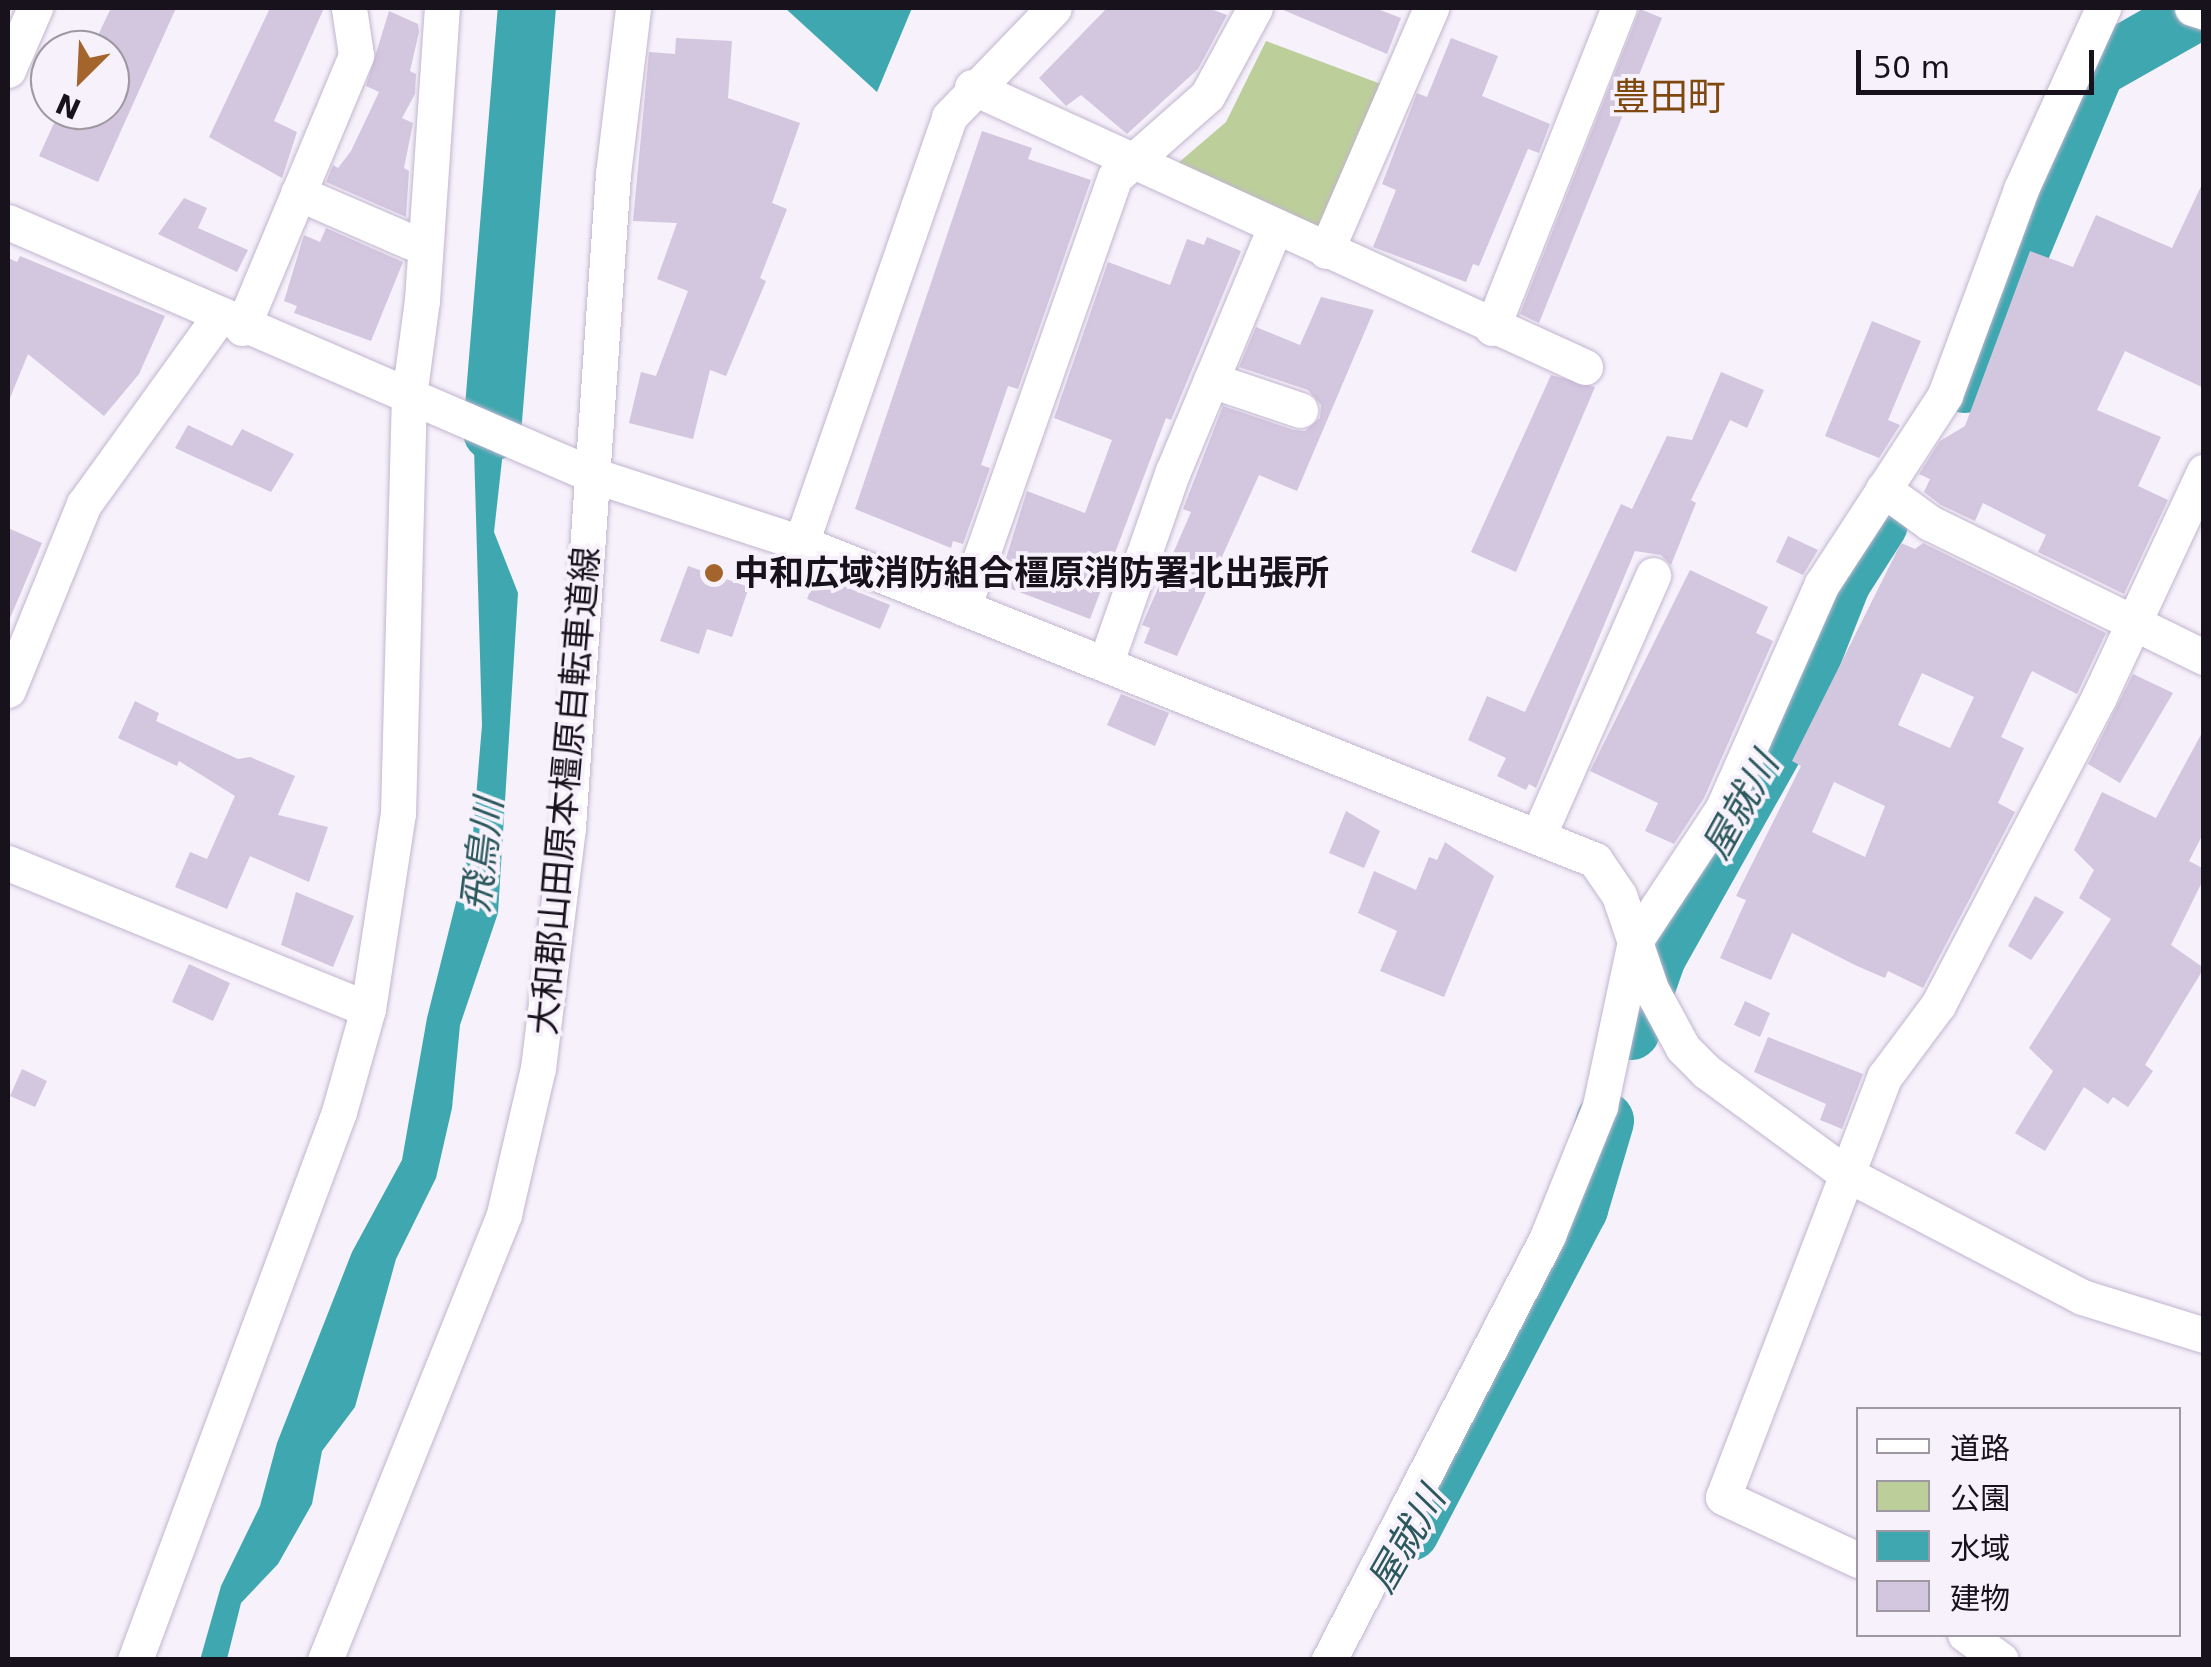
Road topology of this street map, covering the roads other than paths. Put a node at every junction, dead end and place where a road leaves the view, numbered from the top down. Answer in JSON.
{"nodes":[{"id":1,"x":35,"y":8,"type":"edge"},
{"id":2,"x":349,"y":8,"type":"edge"},
{"id":3,"x":442,"y":8,"type":"edge"},
{"id":4,"x":632,"y":8,"type":"edge"},
{"id":5,"x":1054,"y":8,"type":"edge"},
{"id":6,"x":1255,"y":8,"type":"edge"},
{"id":7,"x":1431,"y":8,"type":"edge"},
{"id":8,"x":1619,"y":8,"type":"edge"},
{"id":9,"x":2103,"y":8,"type":"edge"},
{"id":10,"x":2192,"y":8,"type":"edge"},
{"id":11,"x":2204,"y":12,"type":"edge"},
{"id":12,"x":8,"y":70,"type":"edge"},
{"id":13,"x":972,"y":87,"type":"junction"},
{"id":14,"x":1133,"y":162,"type":"junction"},
{"id":15,"x":298,"y":192,"type":"junction"},
{"id":16,"x":8,"y":223,"type":"edge"},
{"id":17,"x":1274,"y":230,"type":"junction"},
{"id":18,"x":411,"y":242,"type":"dead end"},
{"id":19,"x":1326,"y":251,"type":"junction"},
{"id":20,"x":230,"y":323,"type":"junction"},
{"id":21,"x":1492,"y":328,"type":"junction"},
{"id":22,"x":1585,"y":366,"type":"dead end"},
{"id":23,"x":1211,"y":380,"type":"junction"},
{"id":24,"x":420,"y":401,"type":"junction"},
{"id":25,"x":1300,"y":410,"type":"dead end"},
{"id":26,"x":585,"y":472,"type":"junction"},
{"id":27,"x":2204,"y":472,"type":"edge"},
{"id":28,"x":1893,"y":497,"type":"junction"},
{"id":29,"x":800,"y":543,"type":"junction"},
{"id":30,"x":1653,"y":575,"type":"dead end"},
{"id":31,"x":963,"y":608,"type":"junction"},
{"id":32,"x":2134,"y":626,"type":"junction"},
{"id":33,"x":2204,"y":656,"type":"edge"},
{"id":34,"x":1106,"y":662,"type":"junction"},
{"id":35,"x":8,"y":690,"type":"edge"},
{"id":36,"x":1539,"y":834,"type":"junction"},
{"id":37,"x":8,"y":863,"type":"edge"},
{"id":38,"x":1642,"y":966,"type":"junction"},
{"id":39,"x":368,"y":1009,"type":"junction"},
{"id":40,"x":1845,"y":1173,"type":"junction"},
{"id":41,"x":2204,"y":1335,"type":"edge"},
{"id":42,"x":1856,"y":1559,"type":"edge"},
{"id":43,"x":1969,"y":1637,"type":"edge"},
{"id":44,"x":135,"y":1660,"type":"edge"},
{"id":45,"x":325,"y":1660,"type":"edge"},
{"id":46,"x":1329,"y":1660,"type":"edge"},
{"id":47,"x":2002,"y":1660,"type":"edge"}],
"edges":[{"from":1,"to":12,"type":"street"},
{"from":2,"to":15,"type":"street"},
{"from":3,"to":24,"type":"street"},
{"from":4,"to":26,"type":"street","name":"大和郡山田原本橿原自転車道線"},
{"from":5,"to":13,"type":"street"},
{"from":6,"to":14,"type":"street"},
{"from":7,"to":19,"type":"street"},
{"from":8,"to":21,"type":"street"},
{"from":9,"to":28,"type":"street"},
{"from":10,"to":11,"type":"street"},
{"from":13,"to":14,"type":"street"},
{"from":13,"to":29,"type":"street"},
{"from":14,"to":17,"type":"street"},
{"from":14,"to":31,"type":"street"},
{"from":15,"to":18,"type":"street"},
{"from":15,"to":20,"type":"street"},
{"from":16,"to":20,"type":"street"},
{"from":17,"to":19,"type":"street"},
{"from":17,"to":23,"type":"street"},
{"from":19,"to":21,"type":"street"},
{"from":20,"to":24,"type":"street"},
{"from":20,"to":35,"type":"street"},
{"from":21,"to":22,"type":"street"},
{"from":23,"to":25,"type":"street"},
{"from":23,"to":34,"type":"street"},
{"from":24,"to":26,"type":"street"},
{"from":24,"to":39,"type":"street"},
{"from":26,"to":29,"type":"street"},
{"from":26,"to":45,"type":"street","name":"大和郡山田原本橿原自転車道線"},
{"from":27,"to":32,"type":"street"},
{"from":28,"to":32,"type":"street"},
{"from":28,"to":38,"type":"street"},
{"from":29,"to":31,"type":"street"},
{"from":30,"to":36,"type":"street"},
{"from":31,"to":34,"type":"street"},
{"from":32,"to":33,"type":"street"},
{"from":32,"to":40,"type":"street"},
{"from":34,"to":36,"type":"street"},
{"from":36,"to":38,"type":"street"},
{"from":37,"to":39,"type":"street"},
{"from":38,"to":40,"type":"street"},
{"from":38,"to":46,"type":"street"},
{"from":39,"to":44,"type":"street"},
{"from":40,"to":41,"type":"street"},
{"from":40,"to":42,"type":"street"},
{"from":43,"to":47,"type":"street"}]}
